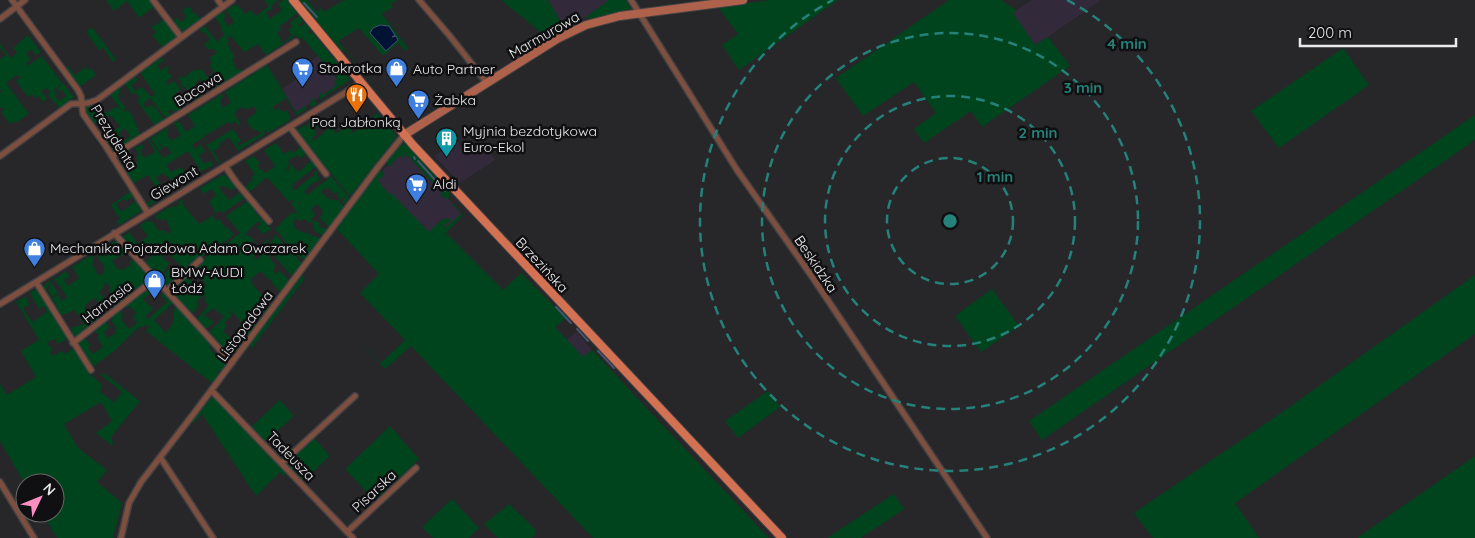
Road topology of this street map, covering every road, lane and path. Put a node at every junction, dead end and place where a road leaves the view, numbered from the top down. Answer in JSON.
{"nodes":[{"id":1,"x":12,"y":0,"type":"edge"},
{"id":2,"x":25,"y":0,"type":"edge"},
{"id":3,"x":153,"y":0,"type":"edge"},
{"id":4,"x":218,"y":0,"type":"edge"},
{"id":5,"x":232,"y":0,"type":"edge"},
{"id":6,"x":293,"y":0,"type":"edge"},
{"id":7,"x":419,"y":0,"type":"edge"},
{"id":8,"x":631,"y":0,"type":"edge"},
{"id":9,"x":743,"y":0,"type":"edge"},
{"id":10,"x":726,"y":1,"type":"edge"},
{"id":11,"x":17,"y":6,"type":"junction"},
{"id":12,"x":223,"y":7,"type":"junction"},
{"id":13,"x":639,"y":13,"type":"junction"},
{"id":14,"x":0,"y":19,"type":"edge"},
{"id":15,"x":181,"y":37,"type":"junction"},
{"id":16,"x":296,"y":42,"type":"dead end"},
{"id":17,"x":361,"y":83,"type":"junction"},
{"id":18,"x":487,"y":83,"type":"junction"},
{"id":19,"x":81,"y":103,"type":"junction"},
{"id":20,"x":290,"y":127,"type":"junction"},
{"id":21,"x":404,"y":135,"type":"junction"},
{"id":22,"x":0,"y":156,"type":"edge"},
{"id":23,"x":112,"y":156,"type":"junction"},
{"id":24,"x":225,"y":166,"type":"junction"},
{"id":25,"x":326,"y":174,"type":"dead end"},
{"id":26,"x":148,"y":212,"type":"junction"},
{"id":27,"x":269,"y":221,"type":"dead end"},
{"id":28,"x":114,"y":233,"type":"junction"},
{"id":29,"x":200,"y":260,"type":"dead end"},
{"id":30,"x":155,"y":279,"type":"junction"},
{"id":31,"x":36,"y":282,"type":"junction"},
{"id":32,"x":167,"y":291,"type":"junction"},
{"id":33,"x":0,"y":304,"type":"edge"},
{"id":34,"x":73,"y":343,"type":"junction"},
{"id":35,"x":232,"y":363,"type":"junction"},
{"id":36,"x":91,"y":370,"type":"dead end"},
{"id":37,"x":212,"y":391,"type":"junction"},
{"id":38,"x":355,"y":396,"type":"dead end"},
{"id":39,"x":160,"y":457,"type":"junction"},
{"id":40,"x":282,"y":463,"type":"junction"},
{"id":41,"x":416,"y":468,"type":"dead end"},
{"id":42,"x":0,"y":482,"type":"edge"},
{"id":43,"x":347,"y":532,"type":"junction"},
{"id":44,"x":34,"y":538,"type":"edge"},
{"id":45,"x":121,"y":538,"type":"edge"},
{"id":46,"x":213,"y":538,"type":"edge"},
{"id":47,"x":353,"y":538,"type":"edge"},
{"id":48,"x":782,"y":538,"type":"edge"},
{"id":49,"x":987,"y":538,"type":"edge"}],
"edges":[{"from":1,"to":11,"type":"street","name":"Prezydenta"},
{"from":2,"to":11,"type":"street"},
{"from":3,"to":15,"type":"street"},
{"from":4,"to":12,"type":"street"},
{"from":5,"to":12,"type":"street"},
{"from":6,"to":17,"type":"main road","name":"Brzezińska"},
{"from":7,"to":18,"type":"street"},
{"from":8,"to":13,"type":"street","name":"Beskidzka"},
{"from":9,"to":10,"type":"street","name":"Marmurowa"},
{"from":10,"to":13,"type":"street","name":"Marmurowa"},
{"from":11,"to":14,"type":"street"},
{"from":11,"to":19,"type":"street","name":"Prezydenta"},
{"from":12,"to":15,"type":"street"},
{"from":13,"to":18,"type":"street","name":"Marmurowa"},
{"from":13,"to":49,"type":"street","name":"Beskidzka"},
{"from":15,"to":19,"type":"street"},
{"from":16,"to":23,"type":"street","name":"Bacowa"},
{"from":17,"to":20,"type":"street","name":"Giewont"},
{"from":17,"to":21,"type":"main road","name":"Brzezińska"},
{"from":18,"to":21,"type":"street","name":"Marmurowa"},
{"from":19,"to":22,"type":"street"},
{"from":19,"to":23,"type":"street","name":"Prezydenta"},
{"from":20,"to":24,"type":"street","name":"Giewont"},
{"from":20,"to":25,"type":"street"},
{"from":21,"to":35,"type":"street","name":"Listopadowa"},
{"from":21,"to":48,"type":"main road","name":"Brzezińska"},
{"from":23,"to":26,"type":"street","name":"Prezydenta"},
{"from":24,"to":26,"type":"street","name":"Giewont"},
{"from":24,"to":27,"type":"street"},
{"from":26,"to":28,"type":"street","name":"Giewont"},
{"from":28,"to":30,"type":"street"},
{"from":28,"to":31,"type":"street","name":"Giewont"},
{"from":29,"to":32,"type":"street"},
{"from":30,"to":32,"type":"street"},
{"from":30,"to":34,"type":"street","name":"Harnasia"},
{"from":31,"to":33,"type":"street","name":"Giewont"},
{"from":31,"to":34,"type":"street"},
{"from":32,"to":35,"type":"street"},
{"from":34,"to":36,"type":"street"},
{"from":35,"to":37,"type":"street","name":"Listopadowa"},
{"from":37,"to":39,"type":"street","name":"Listopadowa"},
{"from":37,"to":40,"type":"street","name":"Tadeusza"},
{"from":38,"to":40,"type":"street"},
{"from":39,"to":45,"type":"street","name":"Listopadowa"},
{"from":39,"to":46,"type":"street"},
{"from":40,"to":43,"type":"street","name":"Tadeusza"},
{"from":41,"to":43,"type":"street","name":"Pisarska"},
{"from":42,"to":44,"type":"street"},
{"from":43,"to":47,"type":"street","name":"Tadeusza"}]}
